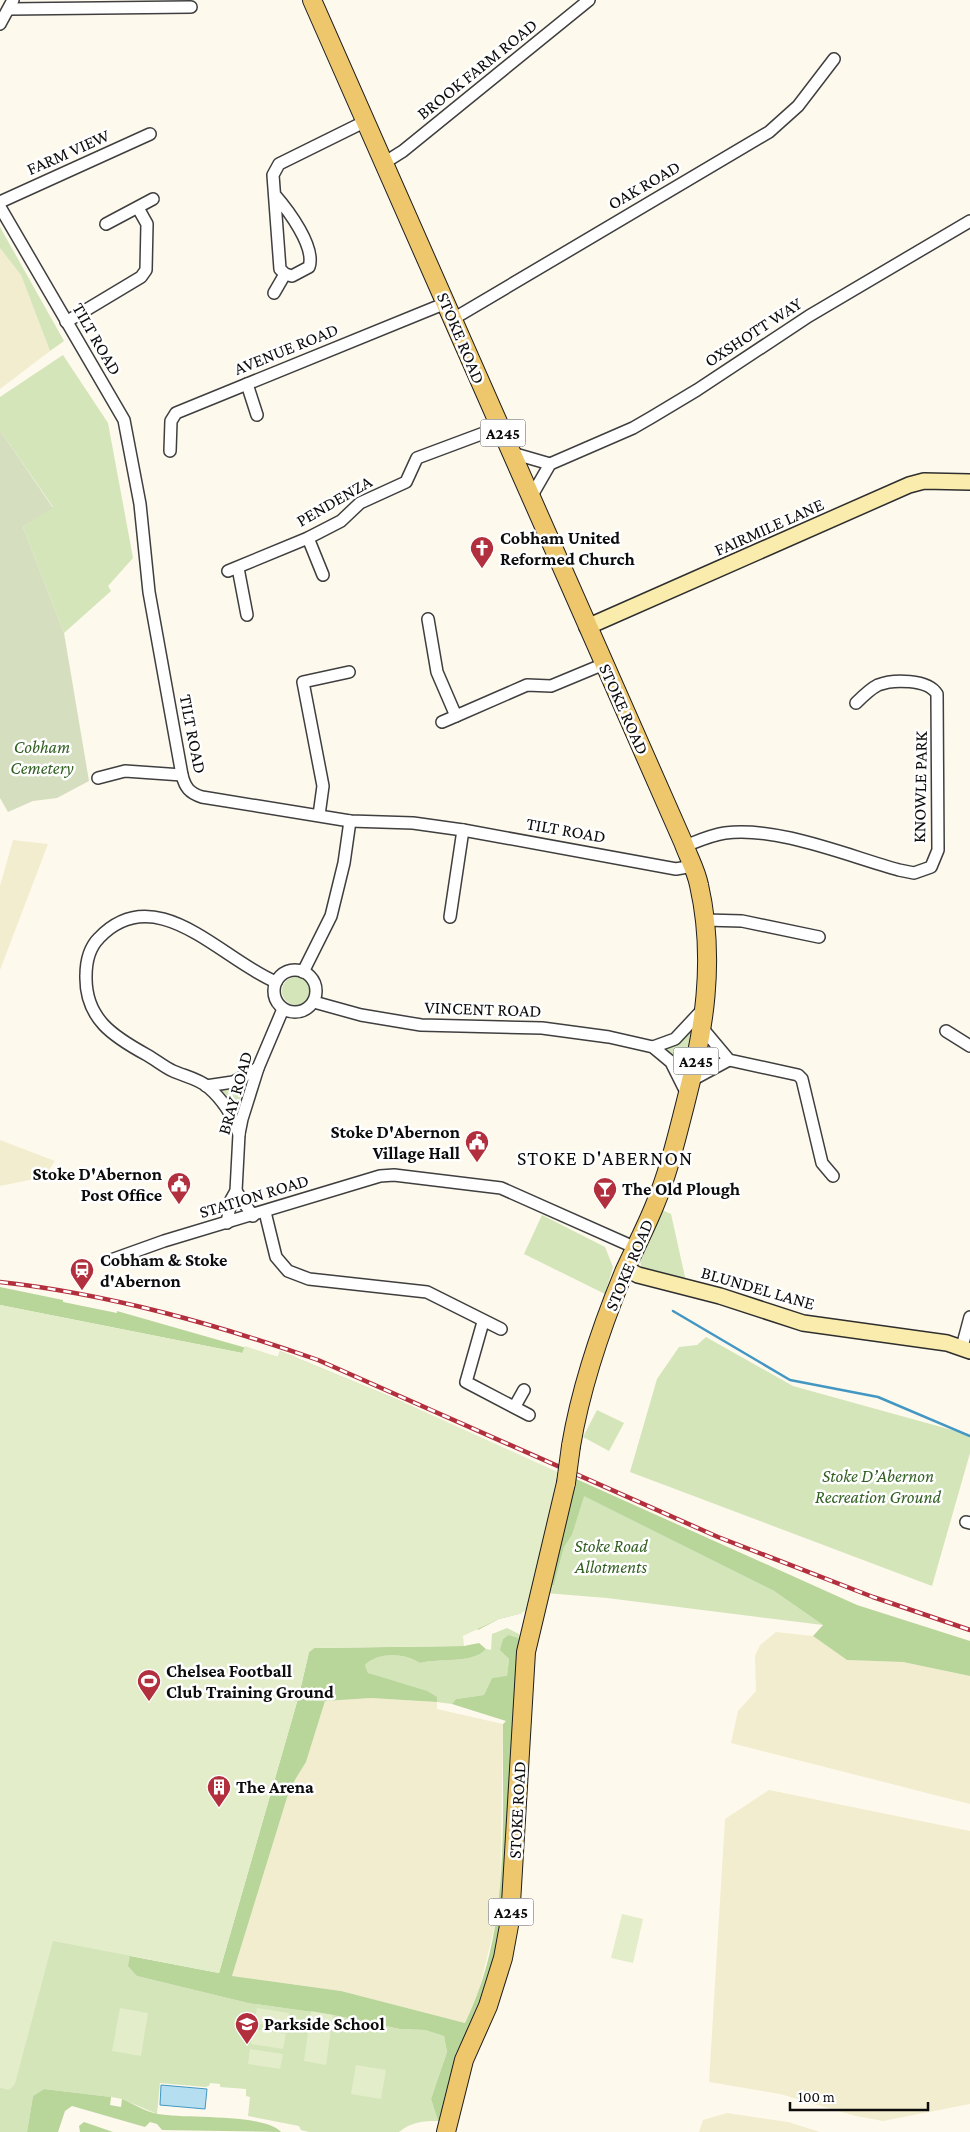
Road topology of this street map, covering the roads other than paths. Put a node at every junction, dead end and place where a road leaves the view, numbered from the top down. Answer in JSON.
{"nodes":[{"id":1,"x":312,"y":0,"type":"edge"},
{"id":2,"x":589,"y":0,"type":"edge"},
{"id":3,"x":11,"y":4,"type":"edge"},
{"id":4,"x":186,"y":5,"type":"edge"},
{"id":5,"x":0,"y":24,"type":"edge"},
{"id":6,"x":834,"y":59,"type":"dead end"},
{"id":7,"x":366,"y":121,"type":"junction"},
{"id":8,"x":150,"y":134,"type":"dead end"},
{"id":9,"x":384,"y":163,"type":"junction"},
{"id":10,"x":275,"y":195,"type":"junction"},
{"id":11,"x":153,"y":199,"type":"dead end"},
{"id":12,"x":0,"y":202,"type":"edge"},
{"id":13,"x":0,"y":207,"type":"edge"},
{"id":14,"x":138,"y":208,"type":"junction"},
{"id":15,"x":970,"y":221,"type":"edge"},
{"id":16,"x":106,"y":224,"type":"dead end"},
{"id":17,"x":285,"y":274,"type":"junction"},
{"id":18,"x":274,"y":294,"type":"dead end"},
{"id":19,"x":450,"y":311,"type":"junction"},
{"id":20,"x":66,"y":322,"type":"junction"},
{"id":21,"x":247,"y":384,"type":"junction"},
{"id":22,"x":257,"y":415,"type":"dead end"},
{"id":23,"x":500,"y":426,"type":"junction"},
{"id":24,"x":170,"y":450,"type":"dead end"},
{"id":25,"x":512,"y":453,"type":"junction"},
{"id":26,"x":550,"y":464,"type":"junction"},
{"id":27,"x":970,"y":482,"type":"edge"},
{"id":28,"x":531,"y":497,"type":"junction"},
{"id":29,"x":308,"y":538,"type":"junction"},
{"id":30,"x":323,"y":575,"type":"dead end"},
{"id":31,"x":247,"y":614,"type":"dead end"},
{"id":32,"x":428,"y":619,"type":"dead end"},
{"id":33,"x":587,"y":627,"type":"junction"},
{"id":34,"x":604,"y":664,"type":"junction"},
{"id":35,"x":349,"y":672,"type":"dead end"},
{"id":36,"x":856,"y":702,"type":"dead end"},
{"id":37,"x":456,"y":716,"type":"junction"},
{"id":38,"x":442,"y":722,"type":"dead end"},
{"id":39,"x":182,"y":774,"type":"junction"},
{"id":40,"x":98,"y":778,"type":"dead end"},
{"id":41,"x":319,"y":815,"type":"junction"},
{"id":42,"x":350,"y":821,"type":"junction"},
{"id":43,"x":463,"y":830,"type":"junction"},
{"id":44,"x":685,"y":846,"type":"junction"},
{"id":45,"x":693,"y":866,"type":"junction"},
{"id":46,"x":450,"y":917,"type":"dead end"},
{"id":47,"x":705,"y":920,"type":"junction"},
{"id":48,"x":810,"y":946,"type":"dead end"},
{"id":49,"x":303,"y":972,"type":"junction"},
{"id":50,"x":276,"y":982,"type":"junction"},
{"id":51,"x":314,"y":1002,"type":"junction"},
{"id":52,"x":706,"y":1005,"type":"junction"},
{"id":53,"x":283,"y":1009,"type":"junction"},
{"id":54,"x":703,"y":1029,"type":"junction"},
{"id":55,"x":946,"y":1031,"type":"dead end"},
{"id":56,"x":970,"y":1046,"type":"edge"},
{"id":57,"x":653,"y":1048,"type":"junction"},
{"id":58,"x":729,"y":1060,"type":"junction"},
{"id":59,"x":258,"y":1068,"type":"junction"},
{"id":60,"x":206,"y":1086,"type":"junction"},
{"id":61,"x":690,"y":1088,"type":"junction"},
{"id":62,"x":239,"y":1134,"type":"junction"},
{"id":63,"x":833,"y":1176,"type":"dead end"},
{"id":64,"x":236,"y":1191,"type":"junction"},
{"id":65,"x":265,"y":1212,"type":"junction"},
{"id":66,"x":252,"y":1216,"type":"junction"},
{"id":67,"x":227,"y":1224,"type":"junction"},
{"id":68,"x":636,"y":1248,"type":"junction"},
{"id":69,"x":111,"y":1260,"type":"dead end"},
{"id":70,"x":626,"y":1269,"type":"junction"},
{"id":71,"x":970,"y":1318,"type":"edge"},
{"id":72,"x":483,"y":1322,"type":"junction"},
{"id":73,"x":501,"y":1329,"type":"dead end"},
{"id":74,"x":966,"y":1349,"type":"edge"},
{"id":75,"x":524,"y":1390,"type":"dead end"},
{"id":76,"x":515,"y":1406,"type":"junction"},
{"id":77,"x":529,"y":1415,"type":"dead end"},
{"id":78,"x":446,"y":2132,"type":"edge"}],
"edges":[{"from":1,"to":7,"type":"main road","name":"STOKE ROAD","number":"A245"},
{"from":2,"to":9,"type":"street","name":"BROOK FARM ROAD"},
{"from":3,"to":4,"type":"street"},
{"from":3,"to":5,"type":"street"},
{"from":6,"to":19,"type":"street","name":"OAK ROAD"},
{"from":7,"to":9,"type":"main road","name":"STOKE ROAD","number":"A245"},
{"from":7,"to":10,"type":"street"},
{"from":8,"to":12,"type":"street","name":"FARM VIEW"},
{"from":9,"to":19,"type":"main road","name":"STOKE ROAD","number":"A245"},
{"from":10,"to":17,"type":"street"},
{"from":10,"to":17,"type":"street"},
{"from":11,"to":14,"type":"street"},
{"from":13,"to":20,"type":"street","name":"TILT ROAD"},
{"from":14,"to":16,"type":"street"},
{"from":14,"to":20,"type":"street"},
{"from":15,"to":26,"type":"street","name":"OXSHOTT WAY"},
{"from":17,"to":18,"type":"street"},
{"from":19,"to":21,"type":"street","name":"AVENUE ROAD"},
{"from":19,"to":23,"type":"main road","name":"STOKE ROAD","number":"A245"},
{"from":20,"to":39,"type":"street","name":"TILT ROAD"},
{"from":21,"to":22,"type":"street"},
{"from":21,"to":24,"type":"street","name":"AVENUE ROAD"},
{"from":23,"to":25,"type":"main road","name":"STOKE ROAD","number":"A245"},
{"from":23,"to":29,"type":"street","name":"PENDENZA"},
{"from":25,"to":26,"type":"street"},
{"from":25,"to":28,"type":"main road","name":"STOKE ROAD","number":"A245"},
{"from":26,"to":28,"type":"street"},
{"from":27,"to":33,"type":"street","name":"FAIRMILE LANE"},
{"from":28,"to":33,"type":"main road","name":"STOKE ROAD","number":"A245"},
{"from":29,"to":30,"type":"street"},
{"from":29,"to":31,"type":"street","name":"PENDENZA"},
{"from":32,"to":37,"type":"street"},
{"from":33,"to":34,"type":"main road","name":"STOKE ROAD","number":"A245"},
{"from":34,"to":37,"type":"street"},
{"from":34,"to":44,"type":"main road","name":"STOKE ROAD","number":"A245"},
{"from":35,"to":41,"type":"street"},
{"from":36,"to":44,"type":"street","name":"KNOWLE PARK"},
{"from":37,"to":38,"type":"street"},
{"from":39,"to":40,"type":"street"},
{"from":39,"to":41,"type":"street","name":"TILT ROAD"},
{"from":41,"to":42,"type":"street","name":"TILT ROAD"},
{"from":42,"to":43,"type":"street","name":"TILT ROAD"},
{"from":42,"to":49,"type":"street"},
{"from":43,"to":45,"type":"street","name":"TILT ROAD"},
{"from":43,"to":46,"type":"street"},
{"from":44,"to":45,"type":"main road","name":"STOKE ROAD","number":"A245"},
{"from":45,"to":47,"type":"main road","name":"STOKE ROAD","number":"A245"},
{"from":47,"to":48,"type":"street"},
{"from":47,"to":52,"type":"main road","name":"STOKE ROAD","number":"A245"},
{"from":49,"to":50,"type":"street"},
{"from":49,"to":51,"type":"street"},
{"from":50,"to":53,"type":"street"},
{"from":50,"to":60,"type":"street"},
{"from":51,"to":53,"type":"street"},
{"from":51,"to":57,"type":"street","name":"VINCENT ROAD"},
{"from":52,"to":54,"type":"main road","name":"STOKE ROAD","number":"A245"},
{"from":52,"to":57,"type":"street"},
{"from":53,"to":59,"type":"street","name":"BRAY ROAD"},
{"from":54,"to":58,"type":"street"},
{"from":54,"to":61,"type":"main road","name":"STOKE ROAD","number":"A245"},
{"from":55,"to":56,"type":"street"},
{"from":57,"to":61,"type":"street","name":"VINCENT ROAD"},
{"from":58,"to":61,"type":"street"},
{"from":58,"to":63,"type":"street"},
{"from":59,"to":60,"type":"street"},
{"from":59,"to":62,"type":"street","name":"BRAY ROAD"},
{"from":60,"to":62,"type":"street"},
{"from":61,"to":68,"type":"main road","name":"STOKE ROAD","number":"A245"},
{"from":62,"to":64,"type":"street","name":"BRAY ROAD"},
{"from":64,"to":66,"type":"street"},
{"from":64,"to":67,"type":"street","name":"BRAY ROAD"},
{"from":65,"to":66,"type":"street","name":"STATION ROAD"},
{"from":65,"to":68,"type":"street","name":"STATION ROAD"},
{"from":65,"to":72,"type":"street"},
{"from":66,"to":67,"type":"street","name":"STATION ROAD"},
{"from":67,"to":69,"type":"street","name":"STATION ROAD"},
{"from":68,"to":70,"type":"main road","name":"STOKE ROAD","number":"A245"},
{"from":70,"to":74,"type":"street","name":"BLUNDEL LANE"},
{"from":70,"to":78,"type":"main road","name":"STOKE ROAD","number":"A245","bridge":true},
{"from":71,"to":74,"type":"street"},
{"from":72,"to":73,"type":"street"},
{"from":72,"to":76,"type":"street"},
{"from":75,"to":76,"type":"street"},
{"from":76,"to":77,"type":"street"}]}
